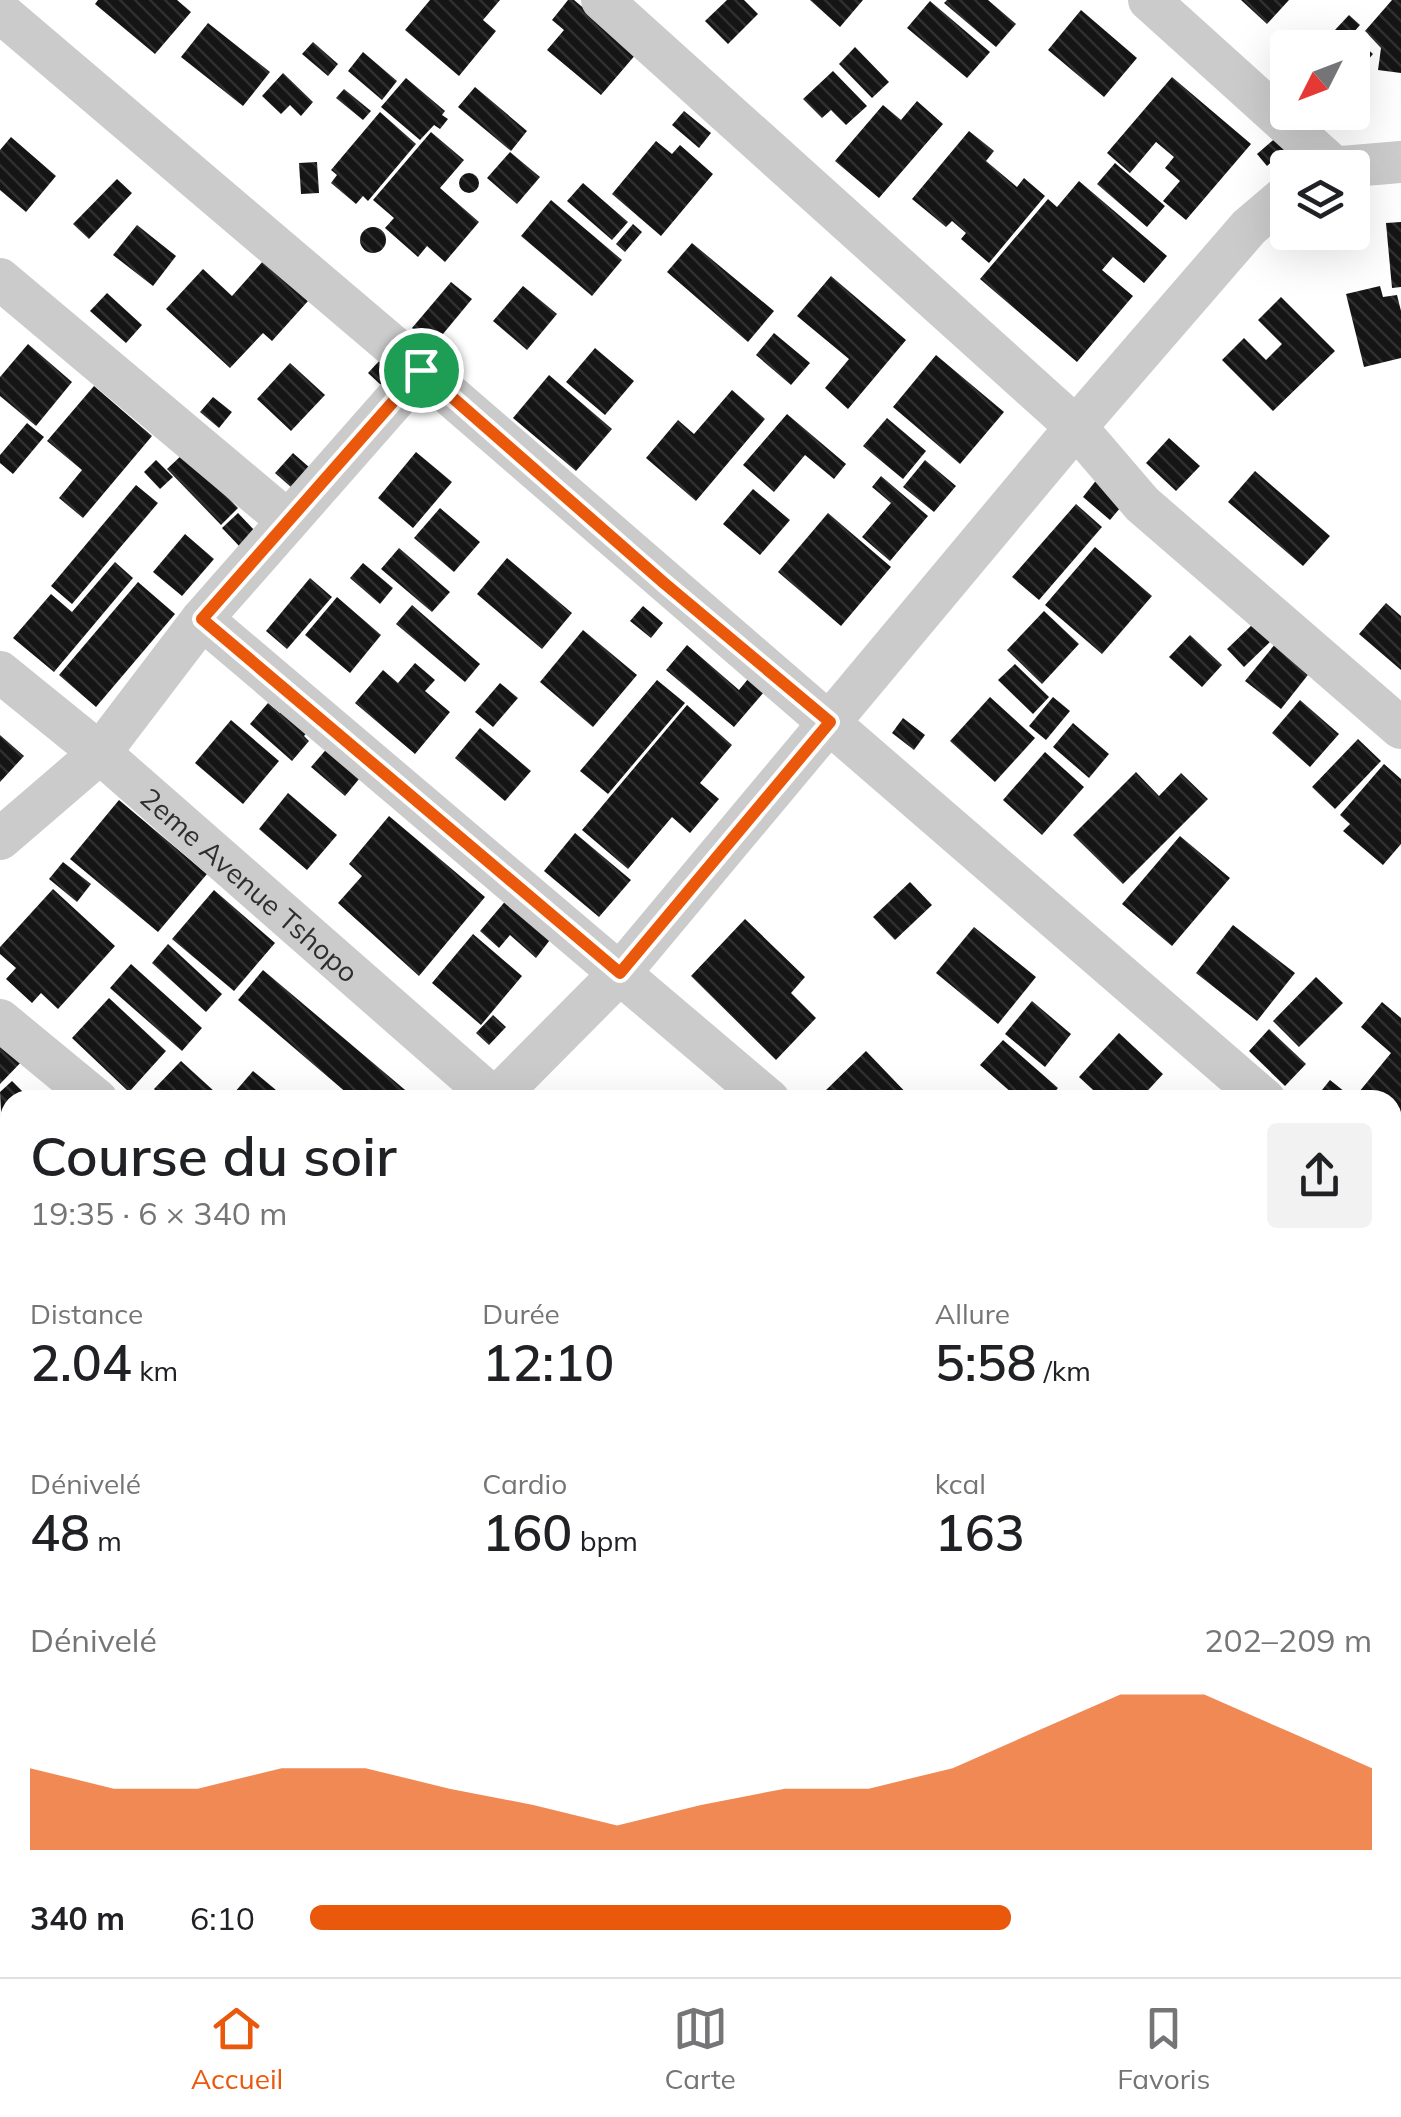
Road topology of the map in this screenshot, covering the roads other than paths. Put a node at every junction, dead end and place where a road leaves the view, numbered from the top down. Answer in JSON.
{"nodes":[{"id":1,"x":602,"y":0,"type":"edge"},
{"id":2,"x":1149,"y":0,"type":"edge"},
{"id":3,"x":0,"y":12,"type":"edge"},
{"id":4,"x":1313,"y":150,"type":"edge"},
{"id":5,"x":1401,"y":162,"type":"edge"},
{"id":6,"x":1370,"y":164,"type":"edge"},
{"id":7,"x":1270,"y":209,"type":"edge"},
{"id":8,"x":0,"y":279,"type":"edge"},
{"id":9,"x":421,"y":370,"type":"junction"},
{"id":10,"x":1076,"y":427,"type":"junction"},
{"id":11,"x":288,"y":522,"type":"junction"},
{"id":12,"x":202,"y":619,"type":"junction"},
{"id":13,"x":0,"y":672,"type":"edge"},
{"id":14,"x":830,"y":722,"type":"junction"},
{"id":15,"x":1401,"y":728,"type":"edge"},
{"id":16,"x":100,"y":754,"type":"junction"},
{"id":17,"x":0,"y":839,"type":"edge"},
{"id":18,"x":620,"y":973,"type":"junction"},
{"id":19,"x":0,"y":1020,"type":"edge"},
{"id":20,"x":85,"y":1090,"type":"edge"},
{"id":21,"x":484,"y":1090,"type":"edge"},
{"id":22,"x":505,"y":1090,"type":"edge"},
{"id":23,"x":757,"y":1090,"type":"edge"},
{"id":24,"x":1253,"y":1090,"type":"edge"}],
"edges":[{"from":1,"to":10,"type":"street"},
{"from":2,"to":4,"type":"street"},
{"from":3,"to":9,"type":"street"},
{"from":5,"to":6,"type":"street"},
{"from":7,"to":10,"type":"street"},
{"from":8,"to":11,"type":"street"},
{"from":9,"to":11,"type":"street"},
{"from":9,"to":14,"type":"street"},
{"from":10,"to":14,"type":"street"},
{"from":10,"to":15,"type":"street"},
{"from":11,"to":12,"type":"street"},
{"from":12,"to":16,"type":"street"},
{"from":12,"to":18,"type":"street"},
{"from":13,"to":16,"type":"street","name":"2eme Avenue Tshopo"},
{"from":14,"to":18,"type":"street"},
{"from":14,"to":24,"type":"street"},
{"from":16,"to":17,"type":"street"},
{"from":16,"to":21,"type":"street","name":"2eme Avenue Tshopo"},
{"from":18,"to":22,"type":"street"},
{"from":18,"to":23,"type":"street"},
{"from":19,"to":20,"type":"street"}]}
